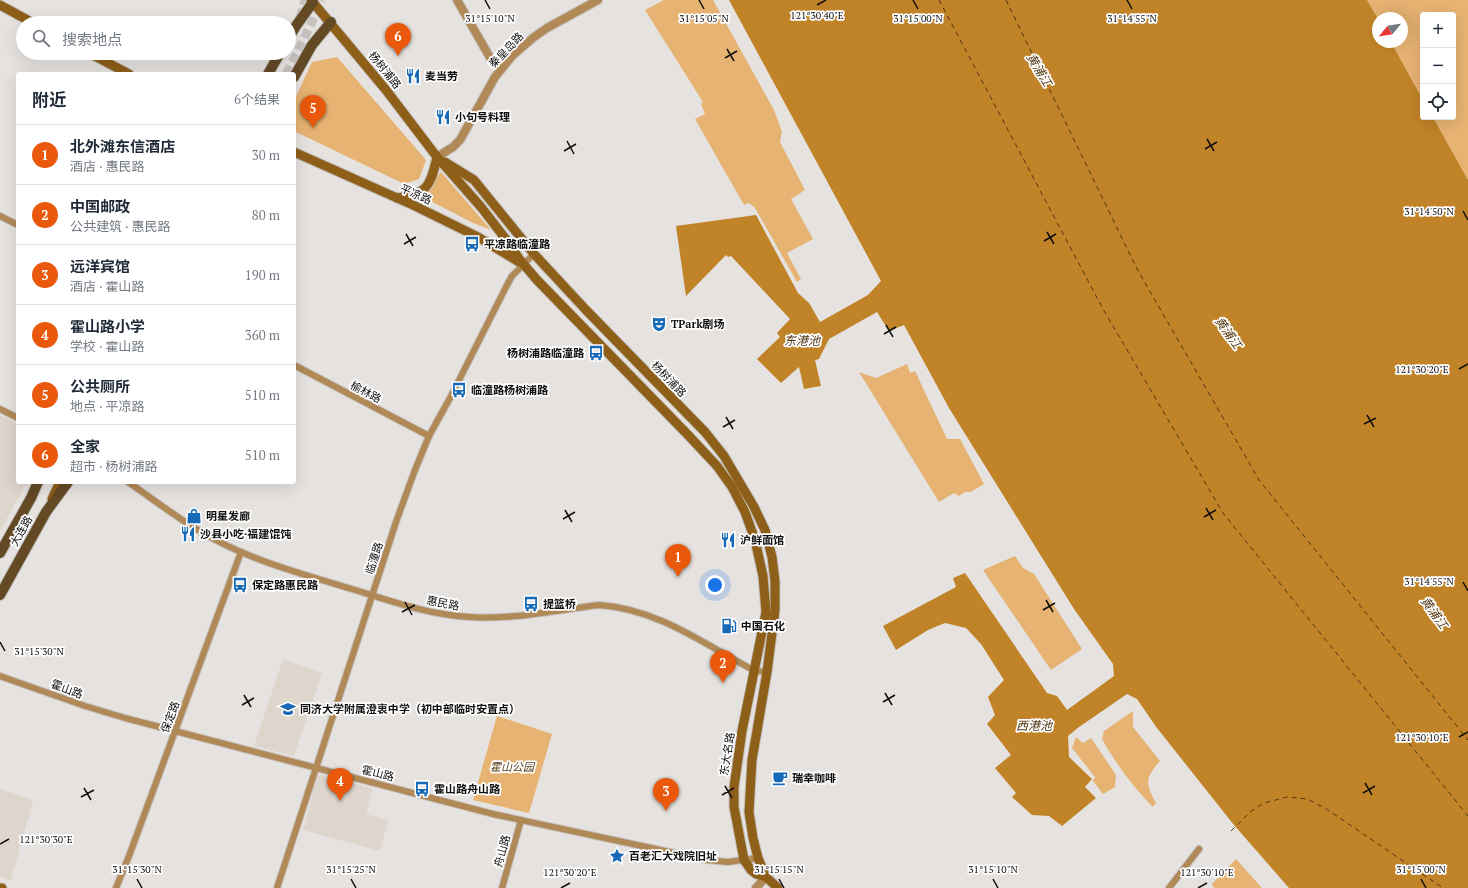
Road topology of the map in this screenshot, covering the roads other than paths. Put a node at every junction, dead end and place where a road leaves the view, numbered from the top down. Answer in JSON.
{"nodes":[{"id":1,"x":457,"y":0,"type":"edge"},
{"id":2,"x":598,"y":0,"type":"edge"},
{"id":3,"x":312,"y":1,"type":"edge"},
{"id":4,"x":0,"y":5,"type":"edge"},
{"id":5,"x":20,"y":16,"type":"edge"},
{"id":6,"x":331,"y":22,"type":"junction"},
{"id":7,"x":296,"y":26,"type":"edge"},
{"id":8,"x":102,"y":60,"type":"edge"},
{"id":9,"x":276,"y":60,"type":"edge"},
{"id":10,"x":501,"y":69,"type":"junction"},
{"id":11,"x":125,"y":72,"type":"edge"},
{"id":12,"x":269,"y":72,"type":"edge"},
{"id":13,"x":296,"y":73,"type":"edge"},
{"id":14,"x":296,"y":153,"type":"edge"},
{"id":15,"x":437,"y":157,"type":"junction"},
{"id":16,"x":396,"y":198,"type":"junction"},
{"id":17,"x":0,"y":216,"type":"edge"},
{"id":18,"x":16,"y":224,"type":"edge"},
{"id":19,"x":534,"y":254,"type":"junction"},
{"id":20,"x":524,"y":264,"type":"junction"},
{"id":21,"x":296,"y":366,"type":"edge"},
{"id":22,"x":0,"y":409,"type":"edge"},
{"id":23,"x":16,"y":417,"type":"edge"},
{"id":24,"x":429,"y":436,"type":"junction"},
{"id":25,"x":38,"y":484,"type":"edge"},
{"id":26,"x":59,"y":484,"type":"edge"},
{"id":27,"x":67,"y":484,"type":"edge"},
{"id":28,"x":131,"y":484,"type":"edge"},
{"id":29,"x":46,"y":512,"type":"junction"},
{"id":30,"x":241,"y":552,"type":"junction"},
{"id":31,"x":0,"y":553,"type":"edge"},
{"id":32,"x":0,"y":595,"type":"edge"},
{"id":33,"x":372,"y":595,"type":"junction"},
{"id":34,"x":755,"y":671,"type":"junction"},
{"id":35,"x":767,"y":672,"type":"junction"},
{"id":36,"x":0,"y":676,"type":"edge"},
{"id":37,"x":176,"y":731,"type":"junction"},
{"id":38,"x":316,"y":768,"type":"junction"},
{"id":39,"x":521,"y":820,"type":"junction"},
{"id":40,"x":1198,"y":849,"type":"dead end"},
{"id":41,"x":758,"y":858,"type":"junction"},
{"id":42,"x":744,"y":860,"type":"junction"},
{"id":43,"x":766,"y":877,"type":"junction"},
{"id":44,"x":116,"y":888,"type":"edge"},
{"id":45,"x":277,"y":888,"type":"edge"},
{"id":46,"x":502,"y":888,"type":"edge"},
{"id":47,"x":756,"y":888,"type":"edge"},
{"id":48,"x":778,"y":888,"type":"edge"},
{"id":49,"x":1169,"y":888,"type":"edge"}],
"edges":[{"from":1,"to":10,"type":"street"},
{"from":2,"to":10,"type":"street","name":"秦皇岛路"},
{"from":3,"to":6,"type":"main road","name":"杨树浦路"},
{"from":3,"to":7,"type":"main road"},
{"from":4,"to":5,"type":"main road"},
{"from":6,"to":13,"type":"main road"},
{"from":6,"to":15,"type":"main road","name":"杨树浦路"},
{"from":8,"to":11,"type":"main road"},
{"from":9,"to":12,"type":"main road"},
{"from":10,"to":15,"type":"street","name":"秦皇岛路"},
{"from":14,"to":16,"type":"main road","name":"平凉路"},
{"from":15,"to":16,"type":"main road"},
{"from":15,"to":19,"type":"main road","name":"杨树浦路"},
{"from":15,"to":20,"type":"main road","name":"杨树浦路"},
{"from":16,"to":20,"type":"main road","name":"平凉路"},
{"from":17,"to":18,"type":"street"},
{"from":19,"to":20,"type":"street","name":"临潼路"},
{"from":19,"to":35,"type":"main road","name":"杨树浦路"},
{"from":20,"to":24,"type":"street","name":"临潼路"},
{"from":20,"to":34,"type":"main road","name":"杨树浦路"},
{"from":21,"to":24,"type":"street","name":"榆林路"},
{"from":22,"to":23,"type":"street"},
{"from":24,"to":33,"type":"street","name":"临潼路"},
{"from":25,"to":31,"type":"main road","name":"大连路"},
{"from":26,"to":29,"type":"main road"},
{"from":27,"to":29,"type":"main road","name":"大连路"},
{"from":28,"to":30,"type":"street","name":"惠民路"},
{"from":29,"to":32,"type":"main road","name":"大连路"},
{"from":30,"to":33,"type":"street","name":"惠民路"},
{"from":30,"to":37,"type":"street","name":"保定路"},
{"from":33,"to":34,"type":"street","name":"惠民路"},
{"from":33,"to":38,"type":"street","name":"临潼路"},
{"from":34,"to":35,"type":"street","name":"惠民路"},
{"from":34,"to":42,"type":"main road","name":"东大名路"},
{"from":35,"to":41,"type":"main road"},
{"from":36,"to":37,"type":"street","name":"霍山路"},
{"from":37,"to":38,"type":"street","name":"霍山路"},
{"from":37,"to":44,"type":"street","name":"保定路"},
{"from":38,"to":39,"type":"street","name":"霍山路"},
{"from":38,"to":45,"type":"street","name":"临潼路"},
{"from":39,"to":42,"type":"street","name":"霍山路"},
{"from":39,"to":46,"type":"street","name":"舟山路"},
{"from":40,"to":49,"type":"street"},
{"from":41,"to":42,"type":"street","name":"霍山路"},
{"from":41,"to":43,"type":"main road"},
{"from":42,"to":43,"type":"main road"},
{"from":43,"to":47,"type":"street"},
{"from":43,"to":48,"type":"main road"}]}
